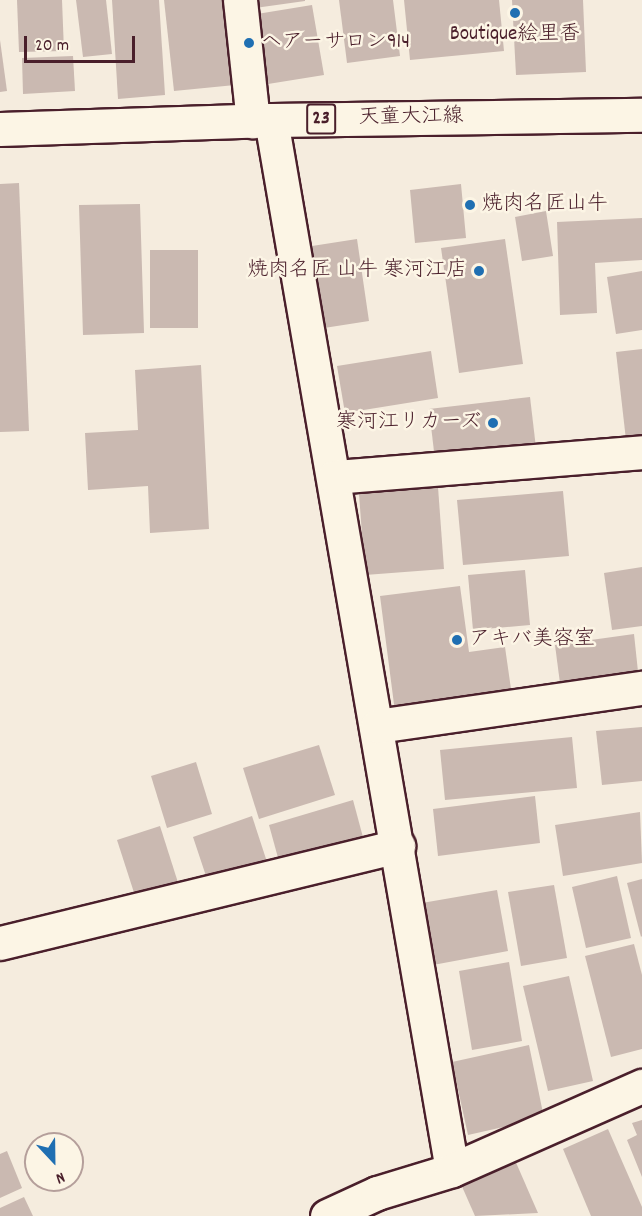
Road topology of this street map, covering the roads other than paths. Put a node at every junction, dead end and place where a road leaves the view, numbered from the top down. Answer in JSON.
{"nodes":[{"id":1,"x":240,"y":0,"type":"edge"},
{"id":2,"x":642,"y":115,"type":"edge"},
{"id":3,"x":262,"y":120,"type":"junction"},
{"id":4,"x":0,"y":129,"type":"edge"},
{"id":5,"x":642,"y":453,"type":"edge"},
{"id":6,"x":334,"y":477,"type":"junction"},
{"id":7,"x":642,"y":688,"type":"edge"},
{"id":8,"x":377,"y":726,"type":"junction"},
{"id":9,"x":398,"y":846,"type":"junction"},
{"id":10,"x":0,"y":943,"type":"edge"},
{"id":11,"x":642,"y":1086,"type":"edge"},
{"id":12,"x":452,"y":1170,"type":"junction"},
{"id":13,"x":382,"y":1205,"type":"edge"},
{"id":14,"x":327,"y":1216,"type":"edge"}],
"edges":[{"from":1,"to":3,"type":"main road"},
{"from":2,"to":3,"type":"main road","name":"天童大江線","number":"23"},
{"from":3,"to":4,"type":"main road","name":"天童大江線","number":"23"},
{"from":3,"to":6,"type":"main road"},
{"from":5,"to":6,"type":"main road"},
{"from":6,"to":8,"type":"main road"},
{"from":7,"to":8,"type":"main road"},
{"from":8,"to":9,"type":"main road"},
{"from":9,"to":10,"type":"main road"},
{"from":9,"to":12,"type":"main road"},
{"from":11,"to":12,"type":"main road"},
{"from":12,"to":13,"type":"main road"},
{"from":13,"to":14,"type":"main road"}]}
